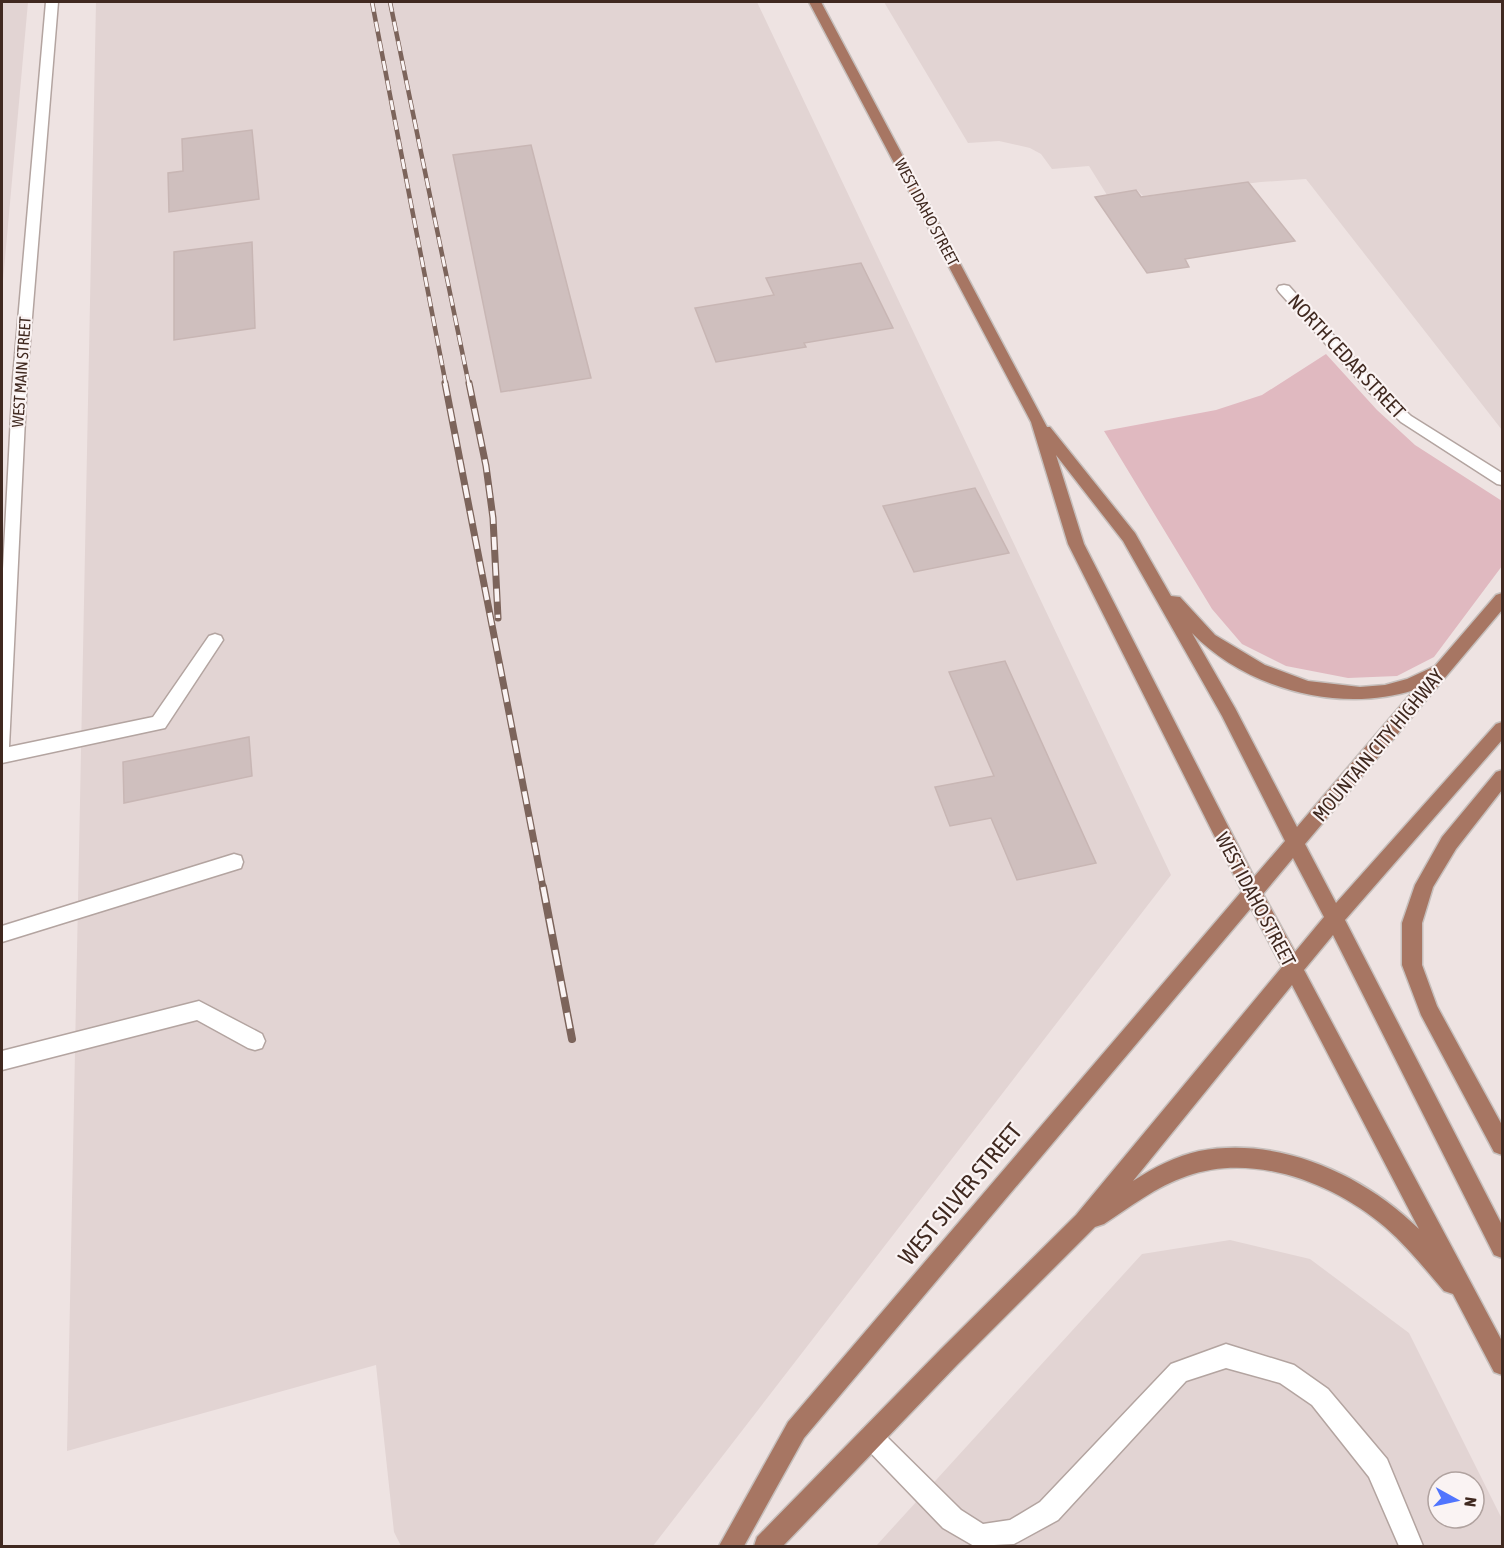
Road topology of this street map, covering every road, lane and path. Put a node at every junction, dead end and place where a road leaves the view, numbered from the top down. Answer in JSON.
{"nodes":[{"id":1,"x":52,"y":2,"type":"edge"},
{"id":2,"x":815,"y":2,"type":"edge"},
{"id":3,"x":1284,"y":289,"type":"dead end"},
{"id":4,"x":1038,"y":422,"type":"junction"},
{"id":5,"x":1503,"y":480,"type":"edge"},
{"id":6,"x":1146,"y":566,"type":"junction"},
{"id":7,"x":1503,"y":599,"type":"edge"},
{"id":8,"x":215,"y":640,"type":"dead end"},
{"id":9,"x":1444,"y":667,"type":"junction"},
{"id":10,"x":1503,"y":729,"type":"edge"},
{"id":11,"x":2,"y":744,"type":"edge"},
{"id":12,"x":2,"y":756,"type":"edge"},
{"id":13,"x":1503,"y":777,"type":"edge"},
{"id":14,"x":1294,"y":843,"type":"junction"},
{"id":15,"x":234,"y":862,"type":"dead end"},
{"id":16,"x":1252,"y":892,"type":"junction"},
{"id":17,"x":1335,"y":919,"type":"junction"},
{"id":18,"x":2,"y":934,"type":"edge"},
{"id":19,"x":1294,"y":970,"type":"junction"},
{"id":20,"x":255,"y":1041,"type":"dead end"},
{"id":21,"x":2,"y":1061,"type":"edge"},
{"id":22,"x":1503,"y":1145,"type":"edge"},
{"id":23,"x":1084,"y":1223,"type":"junction"},
{"id":24,"x":1503,"y":1247,"type":"edge"},
{"id":25,"x":1473,"y":1308,"type":"junction"},
{"id":26,"x":1503,"y":1364,"type":"edge"},
{"id":27,"x":871,"y":1437,"type":"junction"},
{"id":28,"x":731,"y":1546,"type":"edge"},
{"id":29,"x":766,"y":1546,"type":"edge"},
{"id":30,"x":1411,"y":1546,"type":"edge"}],
"edges":[{"from":1,"to":11,"type":"street","name":"WEST MAIN STREET"},
{"from":2,"to":4,"type":"main road","name":"WEST IDAHO STREET"},
{"from":3,"to":5,"type":"street","name":"NORTH CEDAR STREET"},
{"from":4,"to":6,"type":"main road","name":"WEST IDAHO STREET"},
{"from":4,"to":16,"type":"main road","name":"WEST IDAHO STREET"},
{"from":6,"to":9,"type":"main road"},
{"from":6,"to":14,"type":"main road","name":"WEST IDAHO STREET"},
{"from":7,"to":9,"type":"main road","name":"MOUNTAIN CITY HIGHWAY"},
{"from":8,"to":12,"type":"street"},
{"from":9,"to":14,"type":"main road","name":"MOUNTAIN CITY HIGHWAY"},
{"from":10,"to":17,"type":"main road"},
{"from":13,"to":22,"type":"main road"},
{"from":14,"to":16,"type":"main road","name":"MOUNTAIN CITY HIGHWAY"},
{"from":14,"to":17,"type":"main road","name":"WEST IDAHO STREET"},
{"from":15,"to":18,"type":"street"},
{"from":16,"to":19,"type":"main road","name":"WEST IDAHO STREET"},
{"from":16,"to":28,"type":"main road","name":"WEST SILVER STREET"},
{"from":17,"to":19,"type":"main road"},
{"from":17,"to":24,"type":"main road","name":"WEST IDAHO STREET"},
{"from":19,"to":23,"type":"main road"},
{"from":19,"to":25,"type":"main road","name":"WEST IDAHO STREET"},
{"from":20,"to":21,"type":"street"},
{"from":23,"to":25,"type":"main road"},
{"from":23,"to":27,"type":"main road"},
{"from":25,"to":26,"type":"main road","name":"WEST IDAHO STREET"},
{"from":27,"to":29,"type":"main road"},
{"from":27,"to":30,"type":"street"}]}
